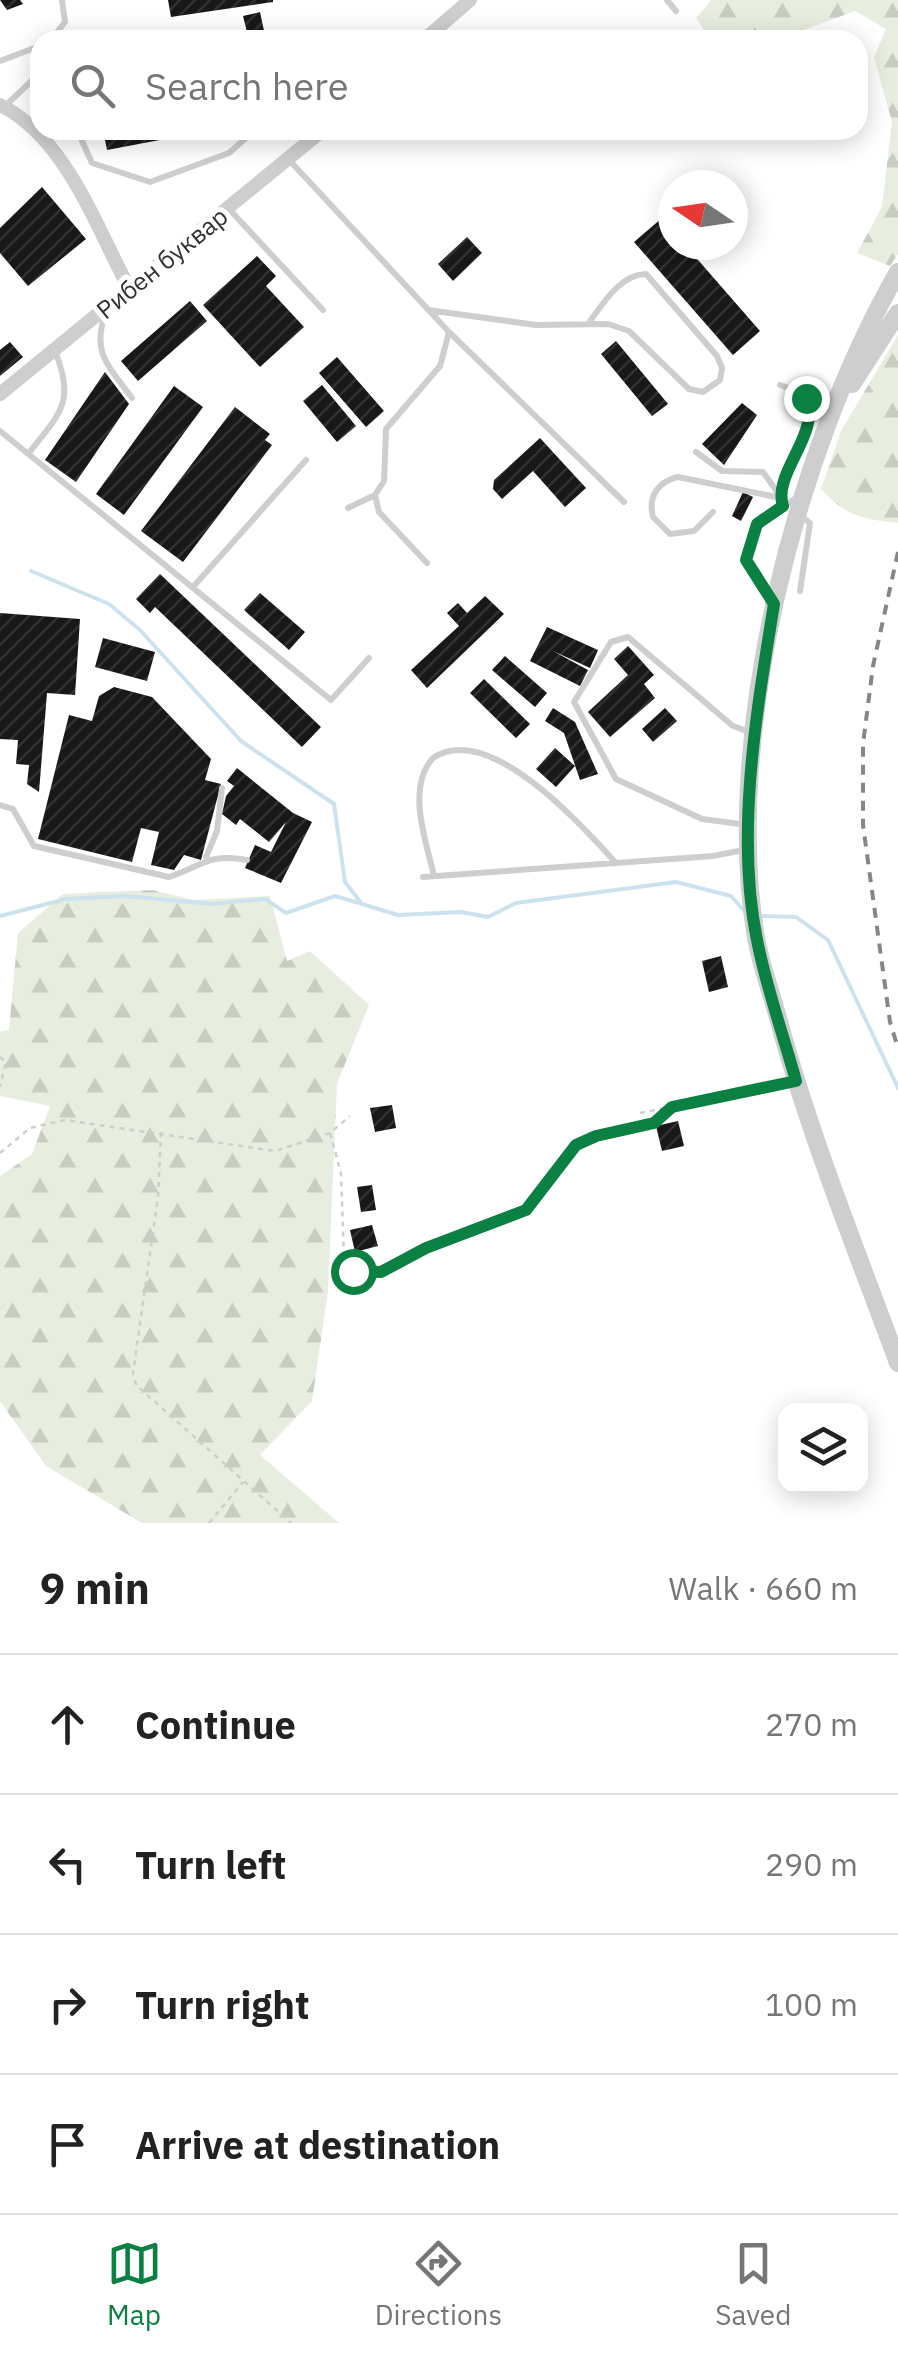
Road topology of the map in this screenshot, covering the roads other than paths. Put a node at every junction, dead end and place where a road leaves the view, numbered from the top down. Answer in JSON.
{"nodes":[{"id":1,"x":62,"y":0,"type":"edge"},
{"id":2,"x":470,"y":0,"type":"edge"},
{"id":3,"x":667,"y":0,"type":"edge"},
{"id":4,"x":676,"y":12,"type":"dead end"},
{"id":5,"x":59,"y":30,"type":"edge"},
{"id":6,"x":436,"y":30,"type":"edge"},
{"id":7,"x":30,"y":50,"type":"edge"},
{"id":8,"x":0,"y":61,"type":"edge"},
{"id":9,"x":30,"y":82,"type":"edge"},
{"id":10,"x":2,"y":108,"type":"edge"},
{"id":11,"x":30,"y":123,"type":"edge"},
{"id":12,"x":44,"y":140,"type":"edge"},
{"id":13,"x":82,"y":140,"type":"edge"},
{"id":14,"x":244,"y":140,"type":"edge"},
{"id":15,"x":311,"y":140,"type":"edge"},
{"id":16,"x":289,"y":160,"type":"junction"},
{"id":17,"x":229,"y":208,"type":"junction"},
{"id":18,"x":898,"y":272,"type":"edge"},
{"id":19,"x":130,"y":290,"type":"junction"},
{"id":20,"x":106,"y":309,"type":"junction"},
{"id":21,"x":324,"y":310,"type":"dead end"},
{"id":22,"x":428,"y":310,"type":"junction"},
{"id":23,"x":898,"y":313,"type":"edge"},
{"id":24,"x":588,"y":324,"type":"junction"},
{"id":25,"x":449,"y":332,"type":"junction"},
{"id":26,"x":56,"y":351,"type":"junction"},
{"id":27,"x":780,"y":385,"type":"dead end"},
{"id":28,"x":0,"y":394,"type":"edge"},
{"id":29,"x":132,"y":398,"type":"dead end"},
{"id":30,"x":835,"y":410,"type":"junction"},
{"id":31,"x":0,"y":431,"type":"edge"},
{"id":32,"x":696,"y":452,"type":"dead end"},
{"id":33,"x":28,"y":454,"type":"junction"},
{"id":34,"x":306,"y":460,"type":"dead end"},
{"id":35,"x":375,"y":495,"type":"junction"},
{"id":36,"x":624,"y":502,"type":"dead end"},
{"id":37,"x":785,"y":503,"type":"junction"},
{"id":38,"x":348,"y":508,"type":"dead end"},
{"id":39,"x":713,"y":512,"type":"dead end"},
{"id":40,"x":427,"y":563,"type":"dead end"},
{"id":41,"x":193,"y":588,"type":"junction"},
{"id":42,"x":800,"y":591,"type":"dead end"},
{"id":43,"x":774,"y":604,"type":"junction"},
{"id":44,"x":369,"y":658,"type":"dead end"},
{"id":45,"x":753,"y":734,"type":"junction"},
{"id":46,"x":222,"y":788,"type":"dead end"},
{"id":47,"x":0,"y":805,"type":"edge"},
{"id":48,"x":751,"y":825,"type":"junction"},
{"id":49,"x":750,"y":849,"type":"junction"},
{"id":50,"x":206,"y":858,"type":"junction"},
{"id":51,"x":247,"y":860,"type":"dead end"},
{"id":52,"x":616,"y":863,"type":"junction"},
{"id":53,"x":423,"y":876,"type":"dead end"},
{"id":54,"x":434,"y":876,"type":"junction"},
{"id":55,"x":898,"y":1363,"type":"edge"}],
"edges":[{"from":1,"to":5,"type":"lane"},
{"from":2,"to":6,"type":"street"},
{"from":3,"to":4,"type":"lane"},
{"from":7,"to":8,"type":"lane"},
{"from":9,"to":10,"type":"lane"},
{"from":10,"to":11,"type":"street"},
{"from":12,"to":19,"type":"street"},
{"from":13,"to":14,"type":"lane"},
{"from":15,"to":16,"type":"street","name":"Рибен буквар"},
{"from":16,"to":17,"type":"street","name":"Рибен буквар"},
{"from":16,"to":22,"type":"lane"},
{"from":17,"to":19,"type":"street","name":"Рибен буквар"},
{"from":17,"to":21,"type":"lane"},
{"from":18,"to":30,"type":"street"},
{"from":19,"to":20,"type":"street","name":"Рибен буквар"},
{"from":20,"to":26,"type":"street","name":"Рибен буквар"},
{"from":20,"to":29,"type":"lane"},
{"from":22,"to":24,"type":"lane"},
{"from":22,"to":25,"type":"lane"},
{"from":23,"to":30,"type":"street"},
{"from":24,"to":24,"type":"lane"},
{"from":25,"to":35,"type":"lane"},
{"from":25,"to":36,"type":"lane"},
{"from":26,"to":28,"type":"street","name":"Рибен буквар"},
{"from":26,"to":33,"type":"lane"},
{"from":27,"to":37,"type":"lane"},
{"from":30,"to":37,"type":"street"},
{"from":31,"to":33,"type":"lane"},
{"from":32,"to":37,"type":"lane"},
{"from":33,"to":41,"type":"lane"},
{"from":34,"to":41,"type":"lane"},
{"from":35,"to":38,"type":"lane"},
{"from":35,"to":40,"type":"lane"},
{"from":37,"to":39,"type":"lane"},
{"from":37,"to":42,"type":"lane"},
{"from":37,"to":43,"type":"street"},
{"from":37,"to":43,"type":"lane"},
{"from":41,"to":44,"type":"lane"},
{"from":43,"to":45,"type":"street"},
{"from":45,"to":48,"type":"street"},
{"from":45,"to":48,"type":"lane"},
{"from":46,"to":50,"type":"lane"},
{"from":47,"to":50,"type":"lane"},
{"from":48,"to":49,"type":"street"},
{"from":49,"to":52,"type":"lane"},
{"from":49,"to":55,"type":"street"},
{"from":50,"to":51,"type":"lane"},
{"from":52,"to":54,"type":"lane"},
{"from":52,"to":54,"type":"lane"},
{"from":53,"to":54,"type":"lane"}]}
